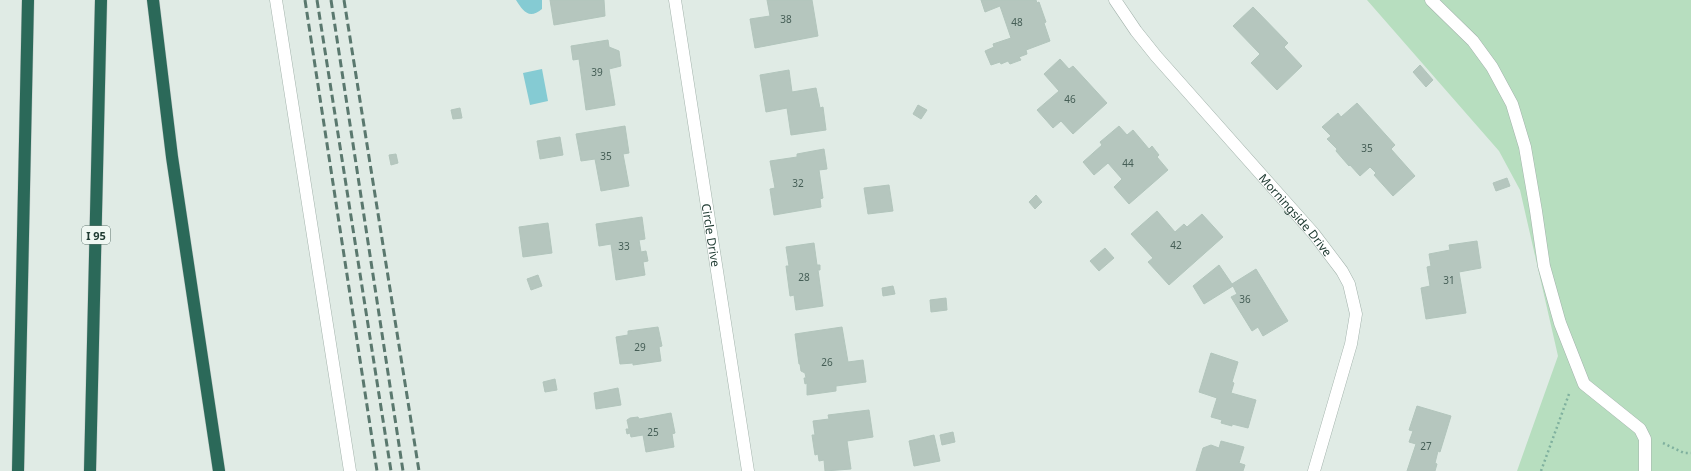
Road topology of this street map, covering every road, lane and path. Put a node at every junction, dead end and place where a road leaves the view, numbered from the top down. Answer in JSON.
{"nodes":[{"id":1,"x":28,"y":0,"type":"edge"},
{"id":2,"x":101,"y":0,"type":"edge"},
{"id":3,"x":153,"y":0,"type":"edge"},
{"id":4,"x":276,"y":0,"type":"edge"},
{"id":5,"x":675,"y":0,"type":"edge"},
{"id":6,"x":1115,"y":0,"type":"edge"},
{"id":7,"x":1431,"y":0,"type":"edge"},
{"id":8,"x":1580,"y":374,"type":"junction"},
{"id":9,"x":1645,"y":470,"type":"dead end"},
{"id":10,"x":18,"y":471,"type":"edge"},
{"id":11,"x":90,"y":471,"type":"edge"},
{"id":12,"x":219,"y":471,"type":"edge"},
{"id":13,"x":350,"y":471,"type":"edge"},
{"id":14,"x":748,"y":471,"type":"edge"},
{"id":15,"x":1314,"y":471,"type":"edge"},
{"id":16,"x":1541,"y":471,"type":"edge"}],
"edges":[{"from":1,"to":10,"type":"highway"},
{"from":2,"to":11,"type":"highway","number":"I 95"},
{"from":3,"to":12,"type":"highway"},
{"from":4,"to":13,"type":"street"},
{"from":5,"to":14,"type":"street","name":"Circle Drive"},
{"from":6,"to":15,"type":"street","name":"Morningside Drive"},
{"from":7,"to":8,"type":"street"},
{"from":8,"to":9,"type":"street"},
{"from":8,"to":16,"type":"path"}]}
